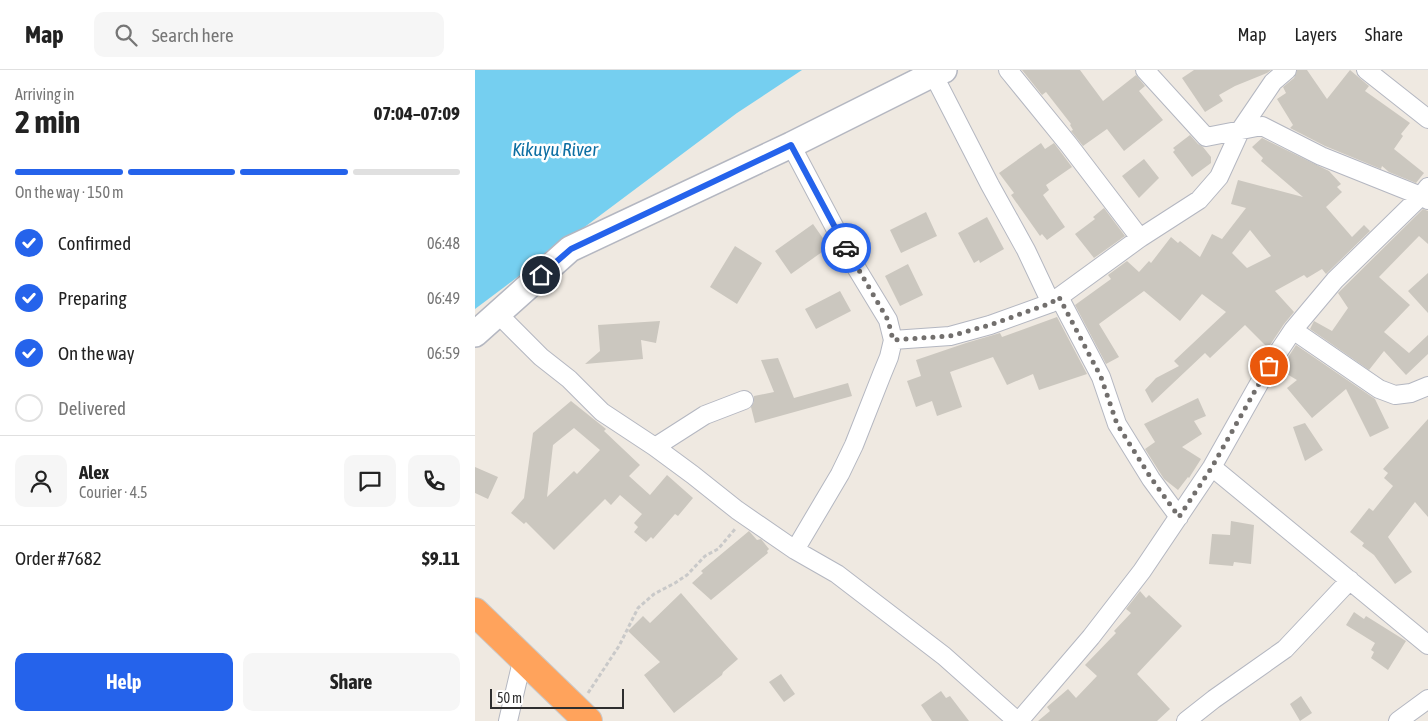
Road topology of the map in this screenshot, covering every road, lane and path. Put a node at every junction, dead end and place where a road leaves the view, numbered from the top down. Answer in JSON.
{"nodes":[{"id":1,"x":1008,"y":70,"type":"edge"},
{"id":2,"x":1145,"y":70,"type":"edge"},
{"id":3,"x":1287,"y":70,"type":"edge"},
{"id":4,"x":1366,"y":70,"type":"edge"},
{"id":5,"x":938,"y":72,"type":"edge"},
{"id":6,"x":1428,"y":119,"type":"edge"},
{"id":7,"x":1241,"y":129,"type":"junction"},
{"id":8,"x":791,"y":145,"type":"junction"},
{"id":9,"x":1426,"y":194,"type":"edge"},
{"id":10,"x":1140,"y":238,"type":"junction"},
{"id":11,"x":1055,"y":300,"type":"junction"},
{"id":12,"x":497,"y":314,"type":"junction"},
{"id":13,"x":1293,"y":330,"type":"junction"},
{"id":14,"x":475,"y":334,"type":"edge"},
{"id":15,"x":893,"y":340,"type":"junction"},
{"id":16,"x":1428,"y":386,"type":"edge"},
{"id":17,"x":744,"y":400,"type":"dead end"},
{"id":18,"x":655,"y":447,"type":"junction"},
{"id":19,"x":1212,"y":467,"type":"junction"},
{"id":20,"x":746,"y":517,"type":"junction"},
{"id":21,"x":1179,"y":517,"type":"junction"},
{"id":22,"x":795,"y":550,"type":"junction"},
{"id":23,"x":1350,"y":580,"type":"junction"},
{"id":24,"x":475,"y":612,"type":"edge"},
{"id":25,"x":1426,"y":636,"type":"edge"},
{"id":26,"x":523,"y":657,"type":"junction"},
{"id":27,"x":1428,"y":699,"type":"edge"},
{"id":28,"x":582,"y":715,"type":"edge"},
{"id":29,"x":508,"y":721,"type":"edge"},
{"id":30,"x":1018,"y":721,"type":"edge"},
{"id":31,"x":1186,"y":721,"type":"edge"},
{"id":32,"x":1398,"y":721,"type":"edge"}],
"edges":[{"from":1,"to":10,"type":"street"},
{"from":2,"to":7,"type":"street"},
{"from":3,"to":7,"type":"street"},
{"from":4,"to":6,"type":"street"},
{"from":5,"to":8,"type":"street"},
{"from":5,"to":11,"type":"street"},
{"from":7,"to":9,"type":"street"},
{"from":7,"to":10,"type":"street"},
{"from":8,"to":12,"type":"street"},
{"from":8,"to":15,"type":"street"},
{"from":9,"to":13,"type":"street"},
{"from":10,"to":11,"type":"street"},
{"from":11,"to":15,"type":"street"},
{"from":11,"to":21,"type":"street"},
{"from":12,"to":14,"type":"street"},
{"from":12,"to":18,"type":"street"},
{"from":13,"to":16,"type":"street"},
{"from":13,"to":19,"type":"street"},
{"from":15,"to":22,"type":"street"},
{"from":17,"to":18,"type":"street"},
{"from":18,"to":20,"type":"street"},
{"from":19,"to":21,"type":"street"},
{"from":19,"to":23,"type":"street"},
{"from":20,"to":22,"type":"street"},
{"from":20,"to":28,"type":"path"},
{"from":21,"to":30,"type":"street"},
{"from":22,"to":30,"type":"street"},
{"from":23,"to":25,"type":"street"},
{"from":23,"to":31,"type":"street"},
{"from":24,"to":26,"type":"highway"},
{"from":26,"to":28,"type":"highway"},
{"from":26,"to":29,"type":"street"},
{"from":27,"to":32,"type":"street"}]}
